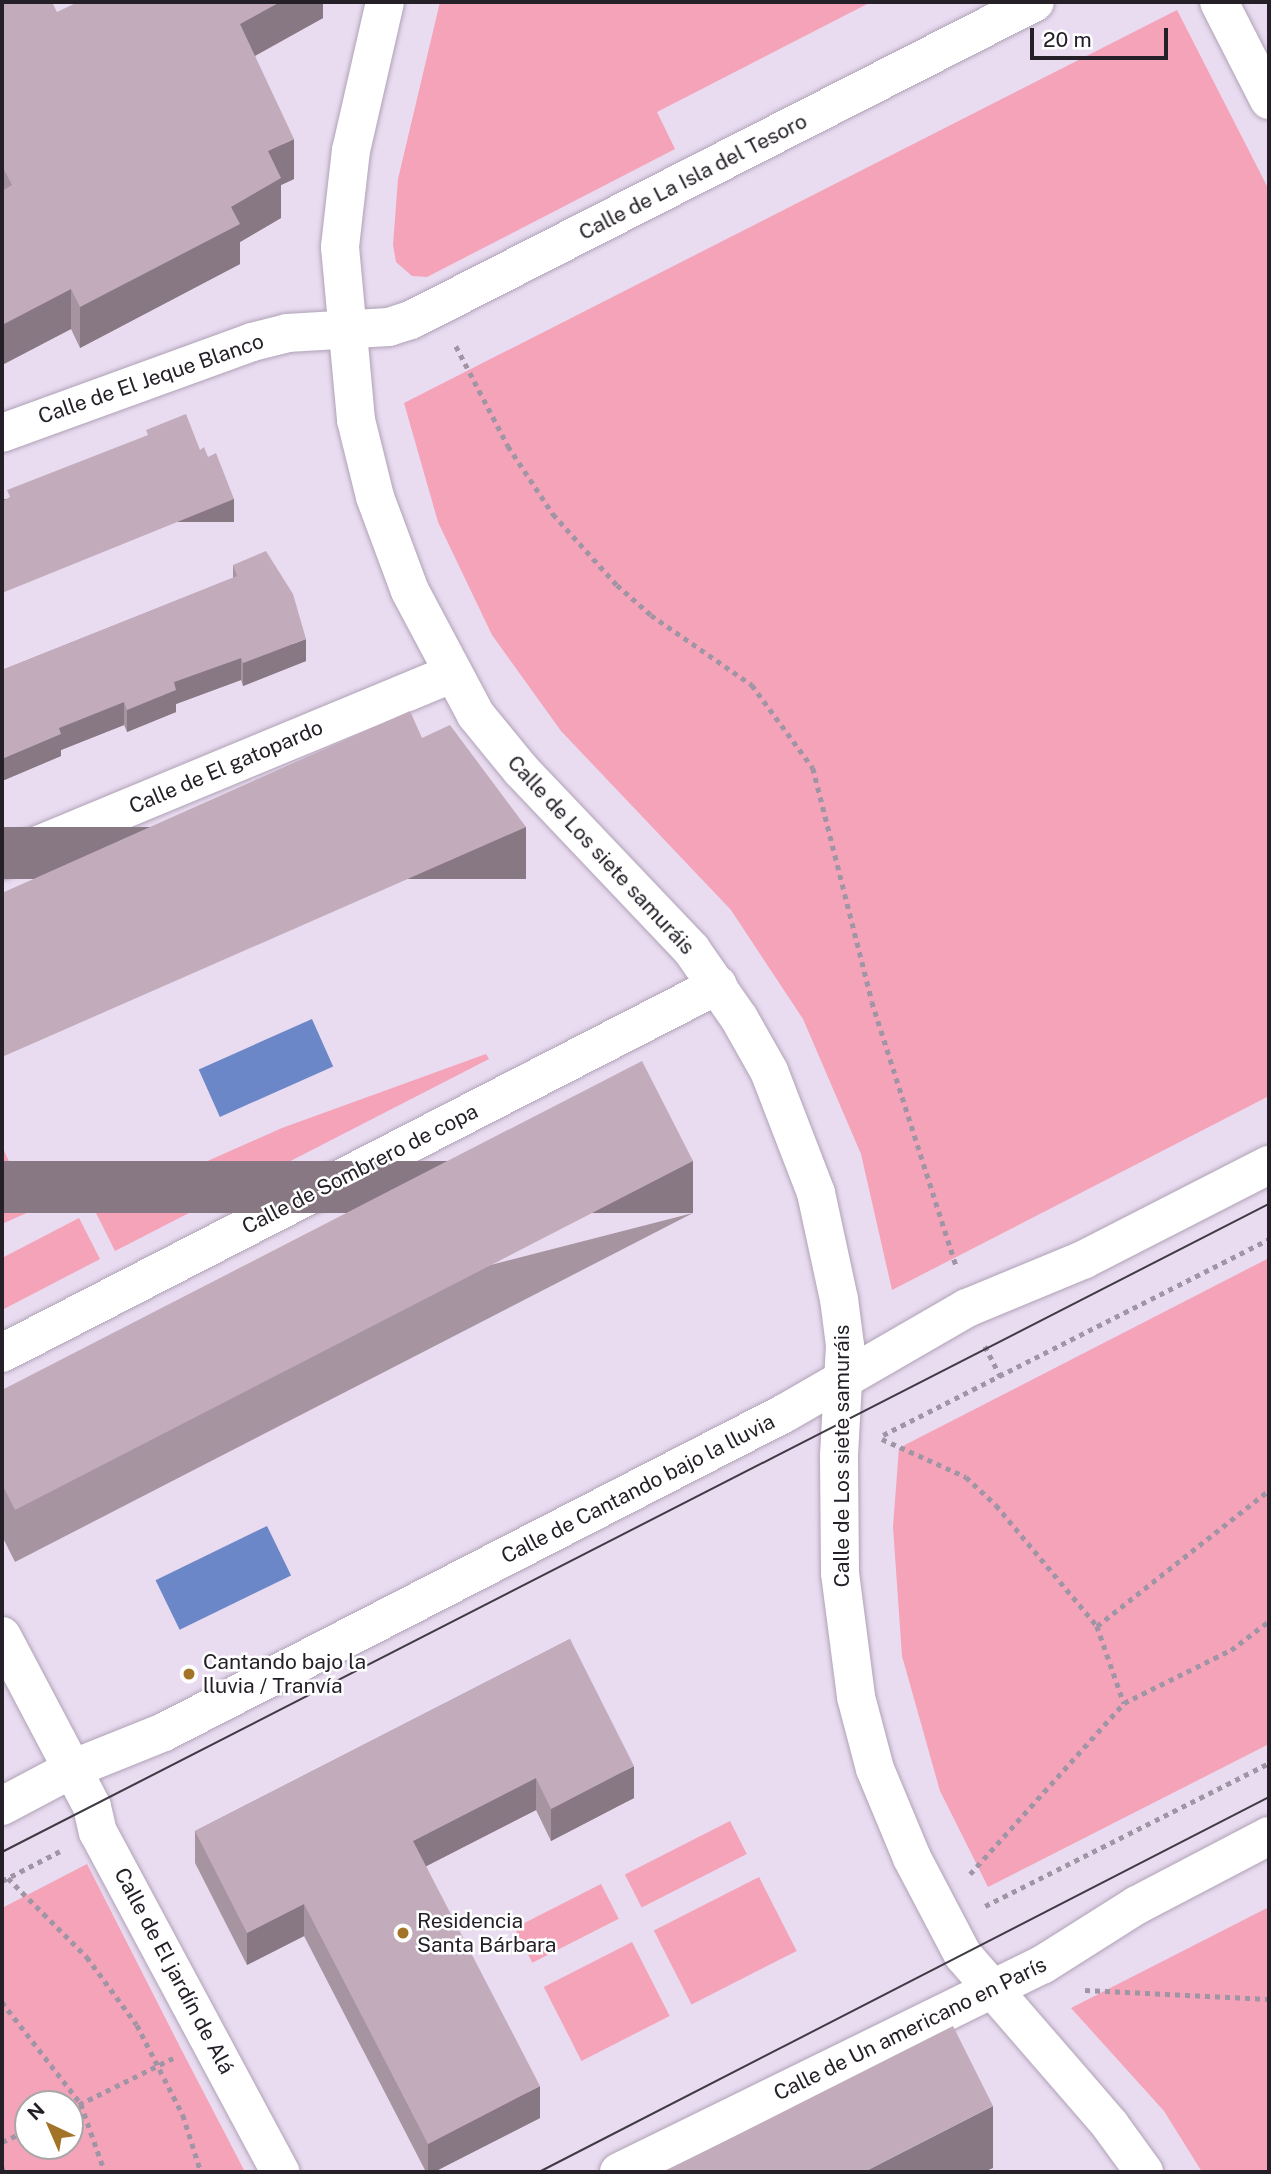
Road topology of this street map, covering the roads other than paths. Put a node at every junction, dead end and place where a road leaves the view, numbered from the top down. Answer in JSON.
{"nodes":[{"id":1,"x":385,"y":2,"type":"edge"},
{"id":2,"x":1035,"y":2,"type":"edge"},
{"id":3,"x":1219,"y":2,"type":"edge"},
{"id":4,"x":1269,"y":100,"type":"edge"},
{"id":5,"x":345,"y":332,"type":"junction"},
{"id":6,"x":2,"y":433,"type":"edge"},
{"id":7,"x":450,"y":674,"type":"junction"},
{"id":8,"x":2,"y":860,"type":"edge"},
{"id":9,"x":718,"y":985,"type":"junction"},
{"id":10,"x":1269,"y":1165,"type":"edge"},
{"id":11,"x":2,"y":1353,"type":"edge"},
{"id":12,"x":846,"y":1378,"type":"junction"},
{"id":13,"x":2,"y":1636,"type":"edge"},
{"id":14,"x":72,"y":1769,"type":"junction"},
{"id":15,"x":2,"y":1805,"type":"edge"},
{"id":16,"x":1269,"y":1836,"type":"edge"},
{"id":17,"x":990,"y":1991,"type":"junction"},
{"id":18,"x":280,"y":2172,"type":"edge"},
{"id":19,"x":619,"y":2172,"type":"edge"},
{"id":20,"x":1144,"y":2172,"type":"edge"}],
"edges":[{"from":1,"to":5,"type":"street","name":"Calle de Los siete samuráis"},
{"from":2,"to":5,"type":"street","name":"Calle de La Isla del Tesoro"},
{"from":3,"to":4,"type":"street"},
{"from":5,"to":6,"type":"street","name":"Calle de El Jeque Blanco"},
{"from":5,"to":7,"type":"street","name":"Calle de Los siete samuráis"},
{"from":7,"to":8,"type":"street","name":"Calle de El gatopardo"},
{"from":7,"to":9,"type":"street","name":"Calle de Los siete samuráis"},
{"from":9,"to":11,"type":"street","name":"Calle de Sombrero de copa"},
{"from":9,"to":12,"type":"street","name":"Calle de Los siete samuráis"},
{"from":10,"to":12,"type":"street","name":"Calle de Cantando bajo la lluvia"},
{"from":12,"to":14,"type":"street","name":"Calle de Cantando bajo la lluvia"},
{"from":12,"to":17,"type":"street","name":"Calle de Los siete samuráis"},
{"from":13,"to":14,"type":"street","name":"Calle de El jardín de Alá"},
{"from":14,"to":15,"type":"street","name":"Calle de Cantando bajo la lluvia"},
{"from":14,"to":18,"type":"street","name":"Calle de El jardín de Alá"},
{"from":16,"to":17,"type":"street","name":"Calle de Un americano en París"},
{"from":17,"to":19,"type":"street","name":"Calle de Un americano en París"},
{"from":17,"to":20,"type":"street","name":"Calle de Los siete samuráis"}]}
